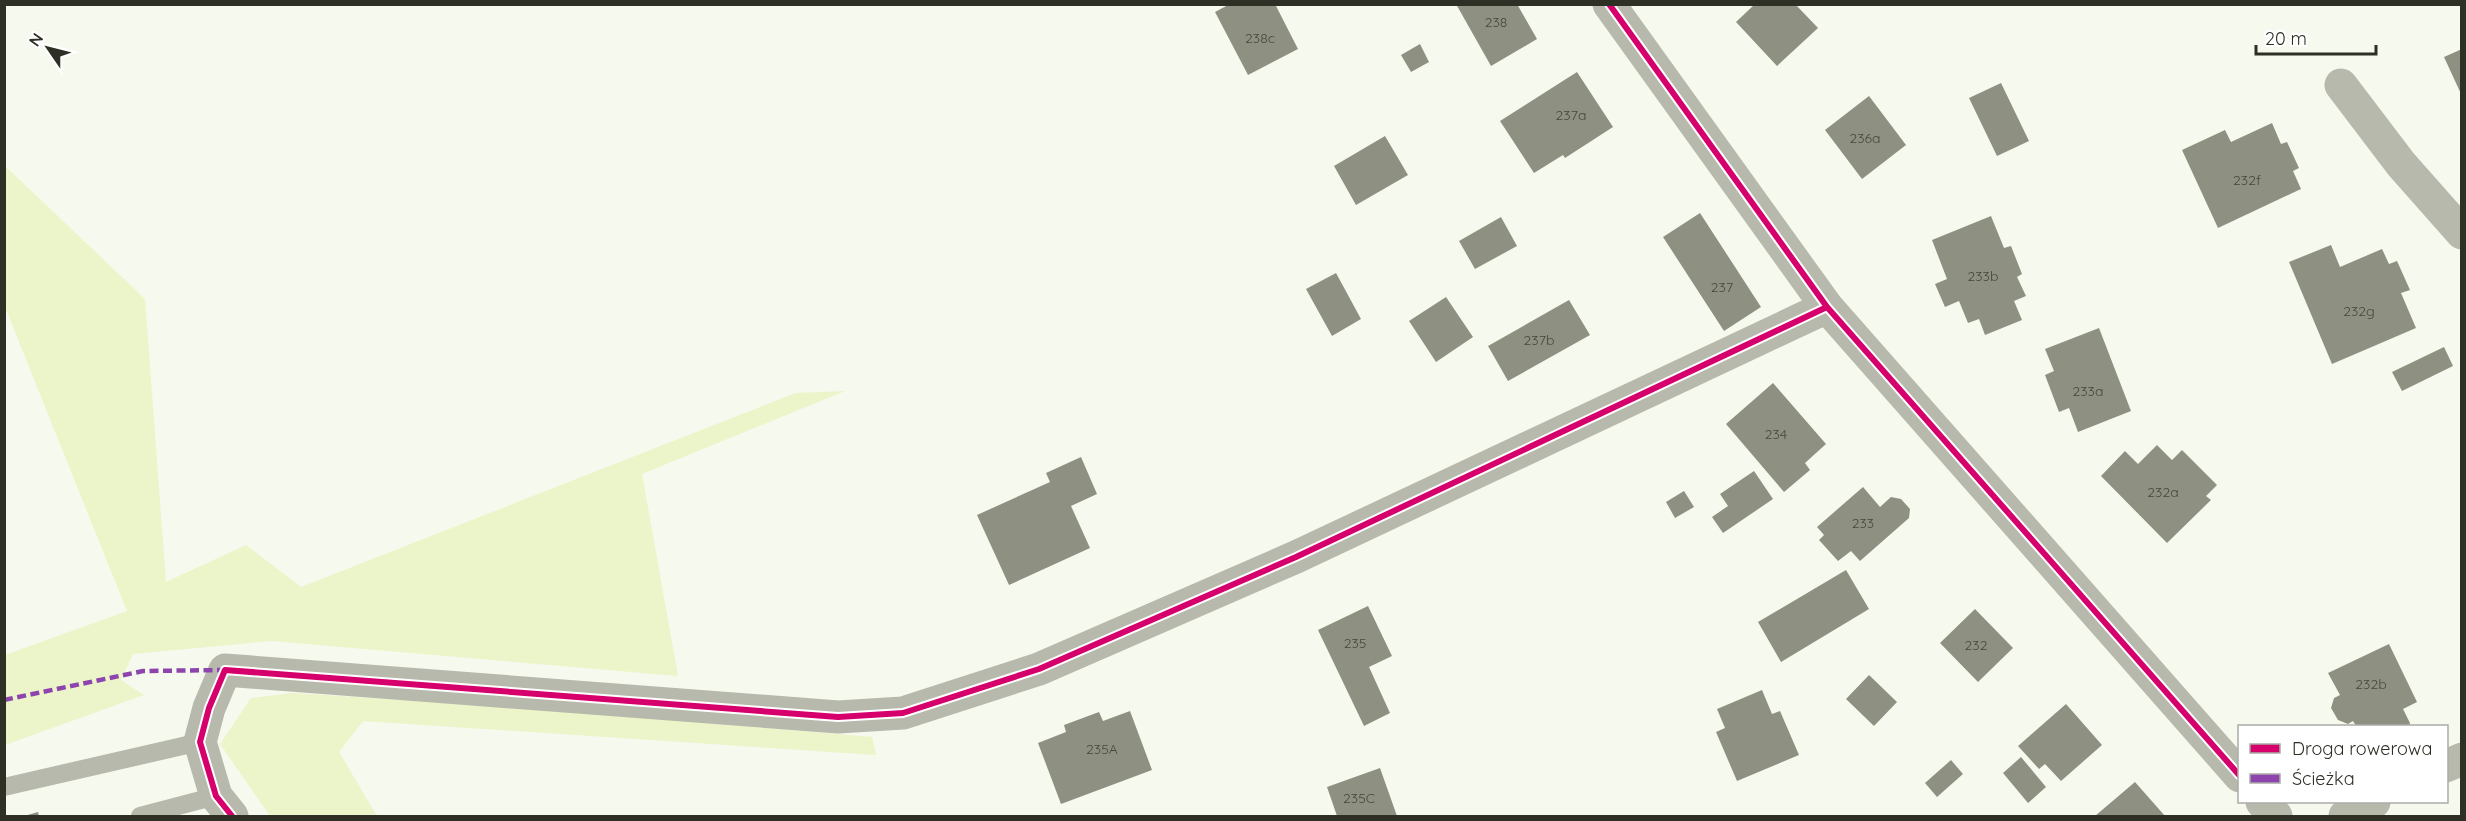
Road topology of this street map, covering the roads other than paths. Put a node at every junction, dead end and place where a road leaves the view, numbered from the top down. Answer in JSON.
{"nodes":[{"id":1,"x":1609,"y":4,"type":"edge"},
{"id":2,"x":2341,"y":85,"type":"dead end"},
{"id":3,"x":2462,"y":233,"type":"edge"},
{"id":4,"x":1827,"y":307,"type":"junction"},
{"id":5,"x":200,"y":742,"type":"junction"},
{"id":6,"x":2462,"y":759,"type":"edge"},
{"id":7,"x":2448,"y":765,"type":"edge"},
{"id":8,"x":2238,"y":774,"type":"edge"},
{"id":9,"x":4,"y":787,"type":"edge"},
{"id":10,"x":2264,"y":803,"type":"edge"},
{"id":11,"x":2370,"y":803,"type":"edge"},
{"id":12,"x":224,"y":806,"type":"edge"},
{"id":13,"x":140,"y":816,"type":"edge"},
{"id":14,"x":2276,"y":816,"type":"edge"},
{"id":15,"x":2345,"y":816,"type":"edge"}],
"edges":[{"from":1,"to":4,"type":"street"},
{"from":2,"to":3,"type":"street"},
{"from":4,"to":5,"type":"street"},
{"from":4,"to":8,"type":"street"},
{"from":5,"to":9,"type":"lane"},
{"from":5,"to":12,"type":"street"},
{"from":6,"to":7,"type":"street"},
{"from":10,"to":14,"type":"street"},
{"from":11,"to":15,"type":"street"},
{"from":12,"to":13,"type":"lane"}]}
